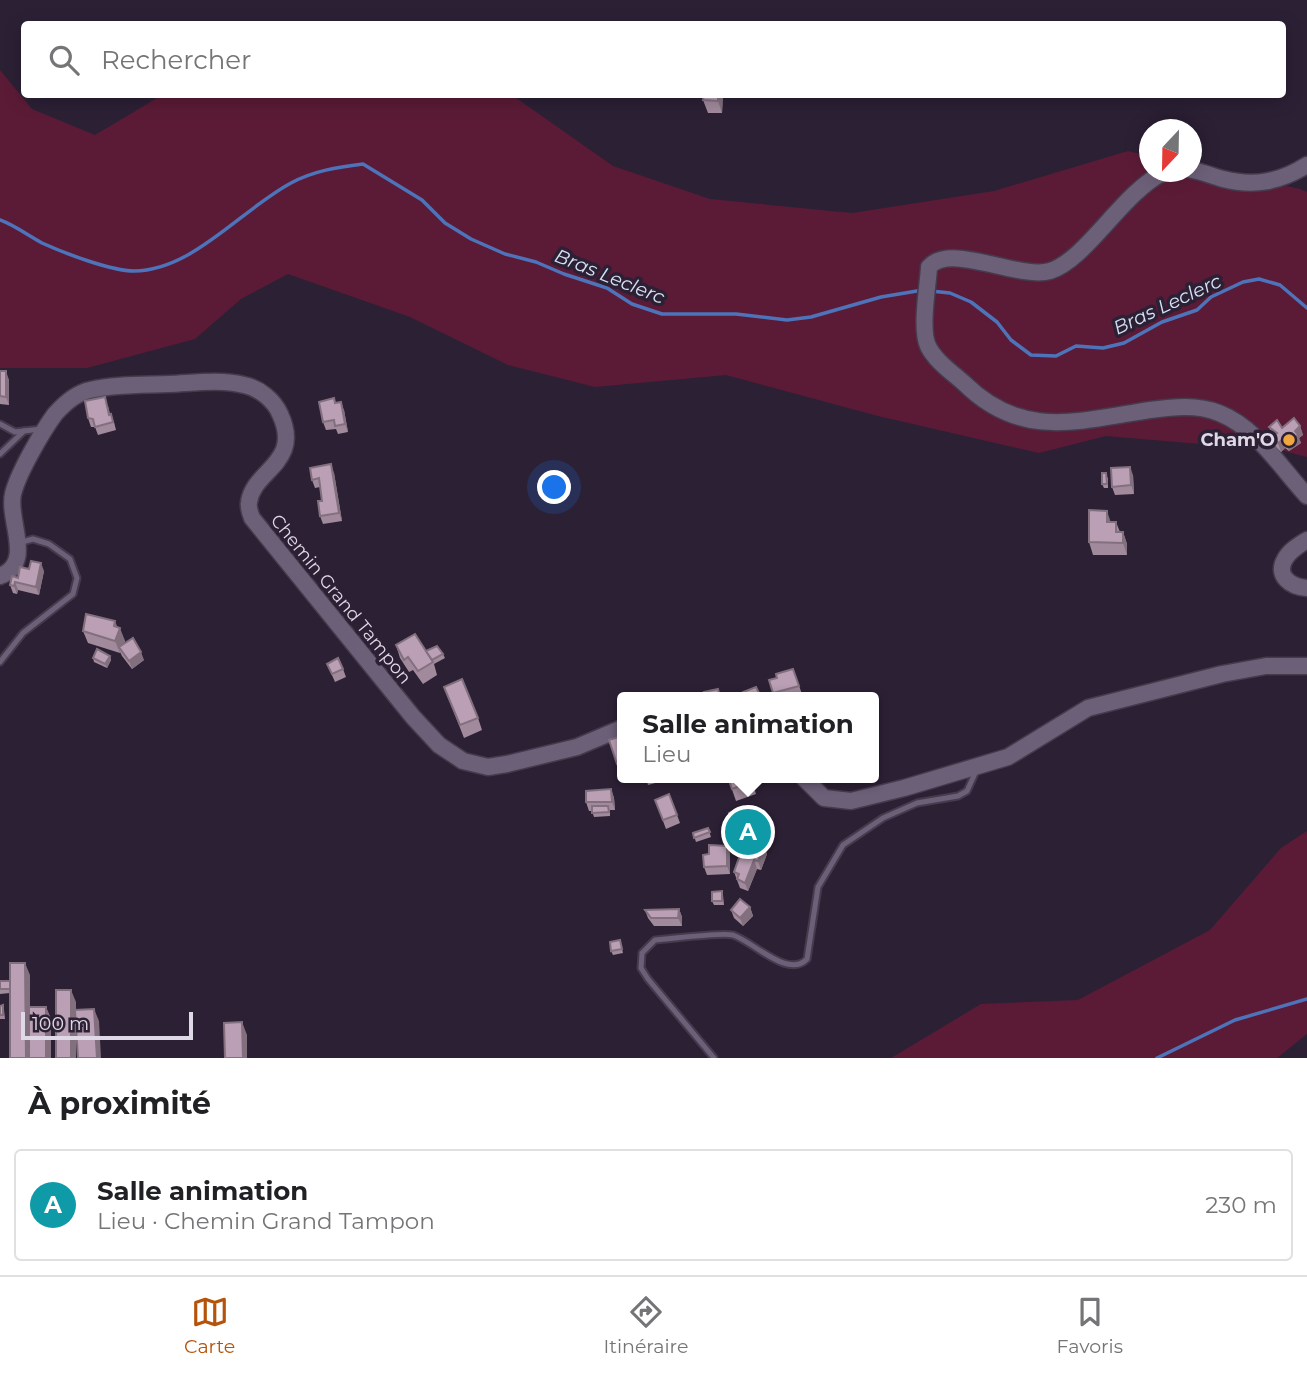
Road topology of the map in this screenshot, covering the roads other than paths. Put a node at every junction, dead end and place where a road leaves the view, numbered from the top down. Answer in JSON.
{"nodes":[{"id":1,"x":1307,"y":164,"type":"edge"},
{"id":2,"x":1202,"y":173,"type":"edge"},
{"id":3,"x":1148,"y":182,"type":"edge"},
{"id":4,"x":0,"y":424,"type":"edge"},
{"id":5,"x":44,"y":429,"type":"junction"},
{"id":6,"x":24,"y":431,"type":"junction"},
{"id":7,"x":0,"y":454,"type":"edge"},
{"id":8,"x":1307,"y":496,"type":"edge"},
{"id":9,"x":1307,"y":540,"type":"edge"},
{"id":10,"x":19,"y":542,"type":"junction"},
{"id":11,"x":0,"y":576,"type":"edge"},
{"id":12,"x":1307,"y":588,"type":"edge"},
{"id":13,"x":0,"y":662,"type":"edge"},
{"id":14,"x":1307,"y":667,"type":"edge"},
{"id":15,"x":617,"y":730,"type":"edge"},
{"id":16,"x":977,"y":768,"type":"junction"},
{"id":17,"x":809,"y":783,"type":"edge"},
{"id":18,"x":714,"y":1058,"type":"edge"}],
"edges":[{"from":1,"to":2,"type":"main road"},
{"from":3,"to":8,"type":"main road"},
{"from":4,"to":6,"type":"lane"},
{"from":5,"to":6,"type":"lane"},
{"from":5,"to":10,"type":"main road","name":"Chemin Grand Tampon"},
{"from":5,"to":15,"type":"main road","name":"Chemin Grand Tampon"},
{"from":6,"to":7,"type":"lane"},
{"from":9,"to":12,"type":"main road"},
{"from":10,"to":11,"type":"main road"},
{"from":10,"to":13,"type":"lane"},
{"from":14,"to":16,"type":"main road"},
{"from":16,"to":17,"type":"main road"},
{"from":16,"to":18,"type":"lane"}]}
